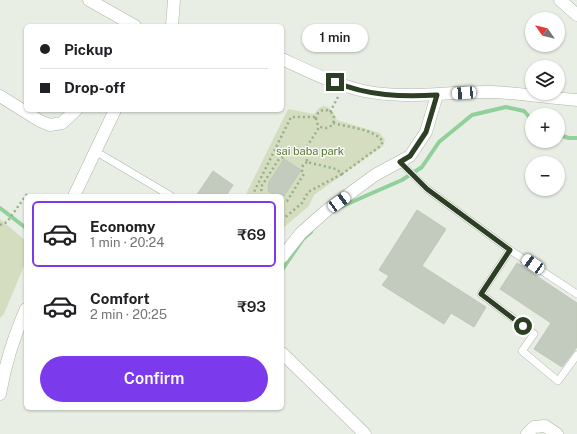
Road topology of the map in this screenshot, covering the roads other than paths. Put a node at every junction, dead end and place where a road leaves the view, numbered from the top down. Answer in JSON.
{"nodes":[{"id":1,"x":89,"y":0,"type":"edge"},
{"id":2,"x":174,"y":0,"type":"edge"},
{"id":3,"x":560,"y":0,"type":"edge"},
{"id":4,"x":577,"y":15,"type":"edge"},
{"id":5,"x":131,"y":24,"type":"edge"},
{"id":6,"x":172,"y":24,"type":"edge"},
{"id":7,"x":284,"y":60,"type":"edge"},
{"id":8,"x":437,"y":95,"type":"junction"},
{"id":9,"x":0,"y":96,"type":"edge"},
{"id":10,"x":577,"y":100,"type":"edge"},
{"id":11,"x":24,"y":111,"type":"edge"},
{"id":12,"x":26,"y":112,"type":"edge"},
{"id":13,"x":74,"y":112,"type":"edge"},
{"id":14,"x":114,"y":112,"type":"edge"},
{"id":15,"x":95,"y":151,"type":"junction"},
{"id":16,"x":402,"y":165,"type":"junction"},
{"id":17,"x":75,"y":194,"type":"edge"},
{"id":18,"x":168,"y":194,"type":"edge"},
{"id":19,"x":510,"y":250,"type":"junction"},
{"id":20,"x":284,"y":254,"type":"edge"},
{"id":21,"x":577,"y":294,"type":"edge"},
{"id":22,"x":24,"y":313,"type":"edge"},
{"id":23,"x":284,"y":355,"type":"edge"},
{"id":24,"x":577,"y":355,"type":"edge"},
{"id":25,"x":0,"y":394,"type":"edge"},
{"id":26,"x":365,"y":434,"type":"edge"},
{"id":27,"x":527,"y":434,"type":"edge"},
{"id":28,"x":557,"y":434,"type":"edge"}],
"edges":[{"from":1,"to":5,"type":"street"},
{"from":2,"to":6,"type":"street"},
{"from":3,"to":4,"type":"street"},
{"from":7,"to":8,"type":"street"},
{"from":8,"to":10,"type":"street"},
{"from":8,"to":16,"type":"street"},
{"from":9,"to":11,"type":"street"},
{"from":12,"to":13,"type":"street"},
{"from":14,"to":15,"type":"street"},
{"from":15,"to":17,"type":"street"},
{"from":15,"to":18,"type":"lane"},
{"from":16,"to":19,"type":"lane"},
{"from":16,"to":20,"type":"street"},
{"from":19,"to":21,"type":"lane"},
{"from":19,"to":24,"type":"lane"},
{"from":22,"to":25,"type":"street"},
{"from":23,"to":26,"type":"street"},
{"from":27,"to":28,"type":"street"}]}
